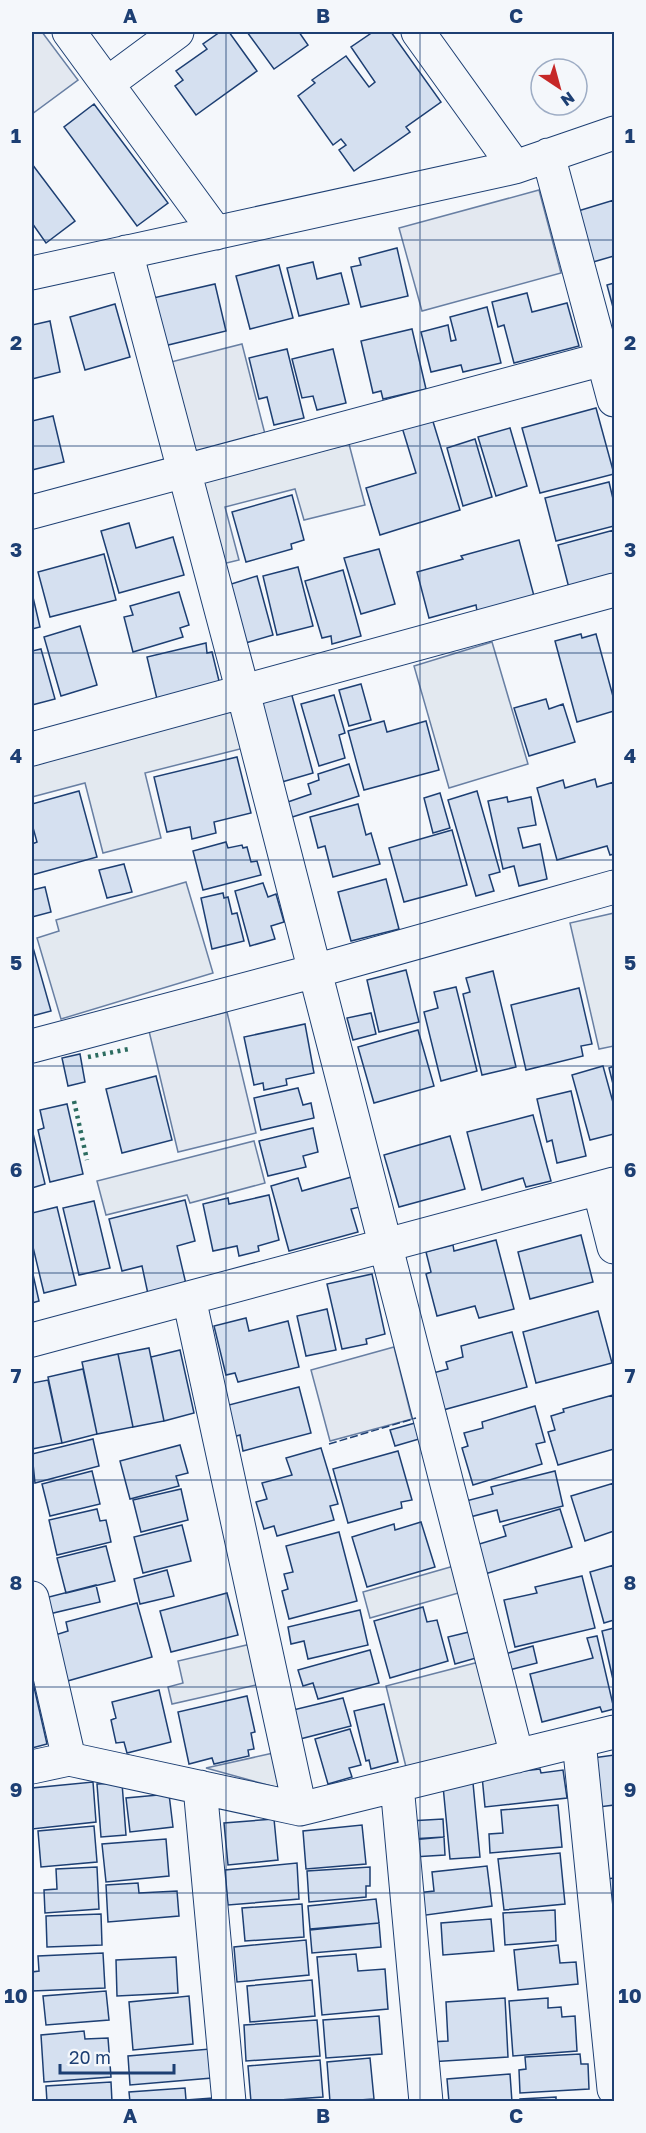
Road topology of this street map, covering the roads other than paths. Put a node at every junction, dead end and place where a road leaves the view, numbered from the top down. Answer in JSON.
{"nodes":[{"id":1,"x":69,"y":32,"type":"edge"},
{"id":2,"x":177,"y":32,"type":"edge"},
{"id":3,"x":418,"y":32,"type":"edge"},
{"id":4,"x":108,"y":83,"type":"junction"},
{"id":5,"x":615,"y":133,"type":"edge"},
{"id":6,"x":548,"y":155,"type":"junction"},
{"id":7,"x":515,"y":167,"type":"junction"},
{"id":8,"x":216,"y":233,"type":"junction"},
{"id":9,"x":126,"y":252,"type":"junction"},
{"id":10,"x":33,"y":274,"type":"edge"},
{"id":11,"x":609,"y":357,"type":"edge"},
{"id":12,"x":615,"y":400,"type":"edge"},
{"id":13,"x":185,"y":473,"type":"junction"},
{"id":14,"x":32,"y":512,"type":"edge"},
{"id":15,"x":615,"y":590,"type":"edge"},
{"id":16,"x":243,"y":692,"type":"junction"},
{"id":17,"x":32,"y":749,"type":"edge"},
{"id":18,"x":615,"y":887,"type":"edge"},
{"id":19,"x":315,"y":971,"type":"junction"},
{"id":20,"x":32,"y":1046,"type":"edge"},
{"id":21,"x":607,"y":1186,"type":"edge"},
{"id":22,"x":386,"y":1246,"type":"junction"},
{"id":23,"x":615,"y":1247,"type":"edge"},
{"id":24,"x":189,"y":1298,"type":"junction"},
{"id":25,"x":32,"y":1340,"type":"edge"},
{"id":26,"x":32,"y":1598,"type":"edge"},
{"id":27,"x":615,"y":1732,"type":"edge"},
{"id":28,"x":579,"y":1741,"type":"junction"},
{"id":29,"x":517,"y":1756,"type":"junction"},
{"id":30,"x":69,"y":1759,"type":"junction"},
{"id":31,"x":32,"y":1767,"type":"edge"},
{"id":32,"x":398,"y":1785,"type":"junction"},
{"id":33,"x":200,"y":1787,"type":"junction"},
{"id":34,"x":300,"y":1809,"type":"junction"},
{"id":35,"x":615,"y":2090,"type":"edge"},
{"id":36,"x":229,"y":2102,"type":"edge"},
{"id":37,"x":426,"y":2102,"type":"edge"}],
"edges":[{"from":1,"to":4,"type":"street"},
{"from":2,"to":4,"type":"street"},
{"from":3,"to":7,"type":"street"},
{"from":4,"to":8,"type":"street"},
{"from":5,"to":6,"type":"street"},
{"from":6,"to":7,"type":"street"},
{"from":6,"to":11,"type":"street"},
{"from":7,"to":8,"type":"street"},
{"from":8,"to":9,"type":"street"},
{"from":9,"to":10,"type":"street"},
{"from":9,"to":13,"type":"street"},
{"from":11,"to":12,"type":"street"},
{"from":11,"to":13,"type":"street"},
{"from":13,"to":14,"type":"street"},
{"from":13,"to":16,"type":"street"},
{"from":15,"to":16,"type":"street"},
{"from":16,"to":17,"type":"street"},
{"from":16,"to":19,"type":"street"},
{"from":18,"to":19,"type":"street"},
{"from":19,"to":20,"type":"street"},
{"from":19,"to":22,"type":"street"},
{"from":21,"to":22,"type":"street"},
{"from":21,"to":23,"type":"street"},
{"from":22,"to":24,"type":"street"},
{"from":22,"to":29,"type":"street"},
{"from":24,"to":25,"type":"street"},
{"from":24,"to":34,"type":"street"},
{"from":26,"to":30,"type":"street"},
{"from":27,"to":28,"type":"street"},
{"from":28,"to":29,"type":"street"},
{"from":28,"to":35,"type":"street"},
{"from":29,"to":32,"type":"street"},
{"from":30,"to":31,"type":"street"},
{"from":30,"to":33,"type":"street"},
{"from":32,"to":34,"type":"street"},
{"from":32,"to":37,"type":"street"},
{"from":33,"to":34,"type":"street"},
{"from":33,"to":36,"type":"street"}]}
